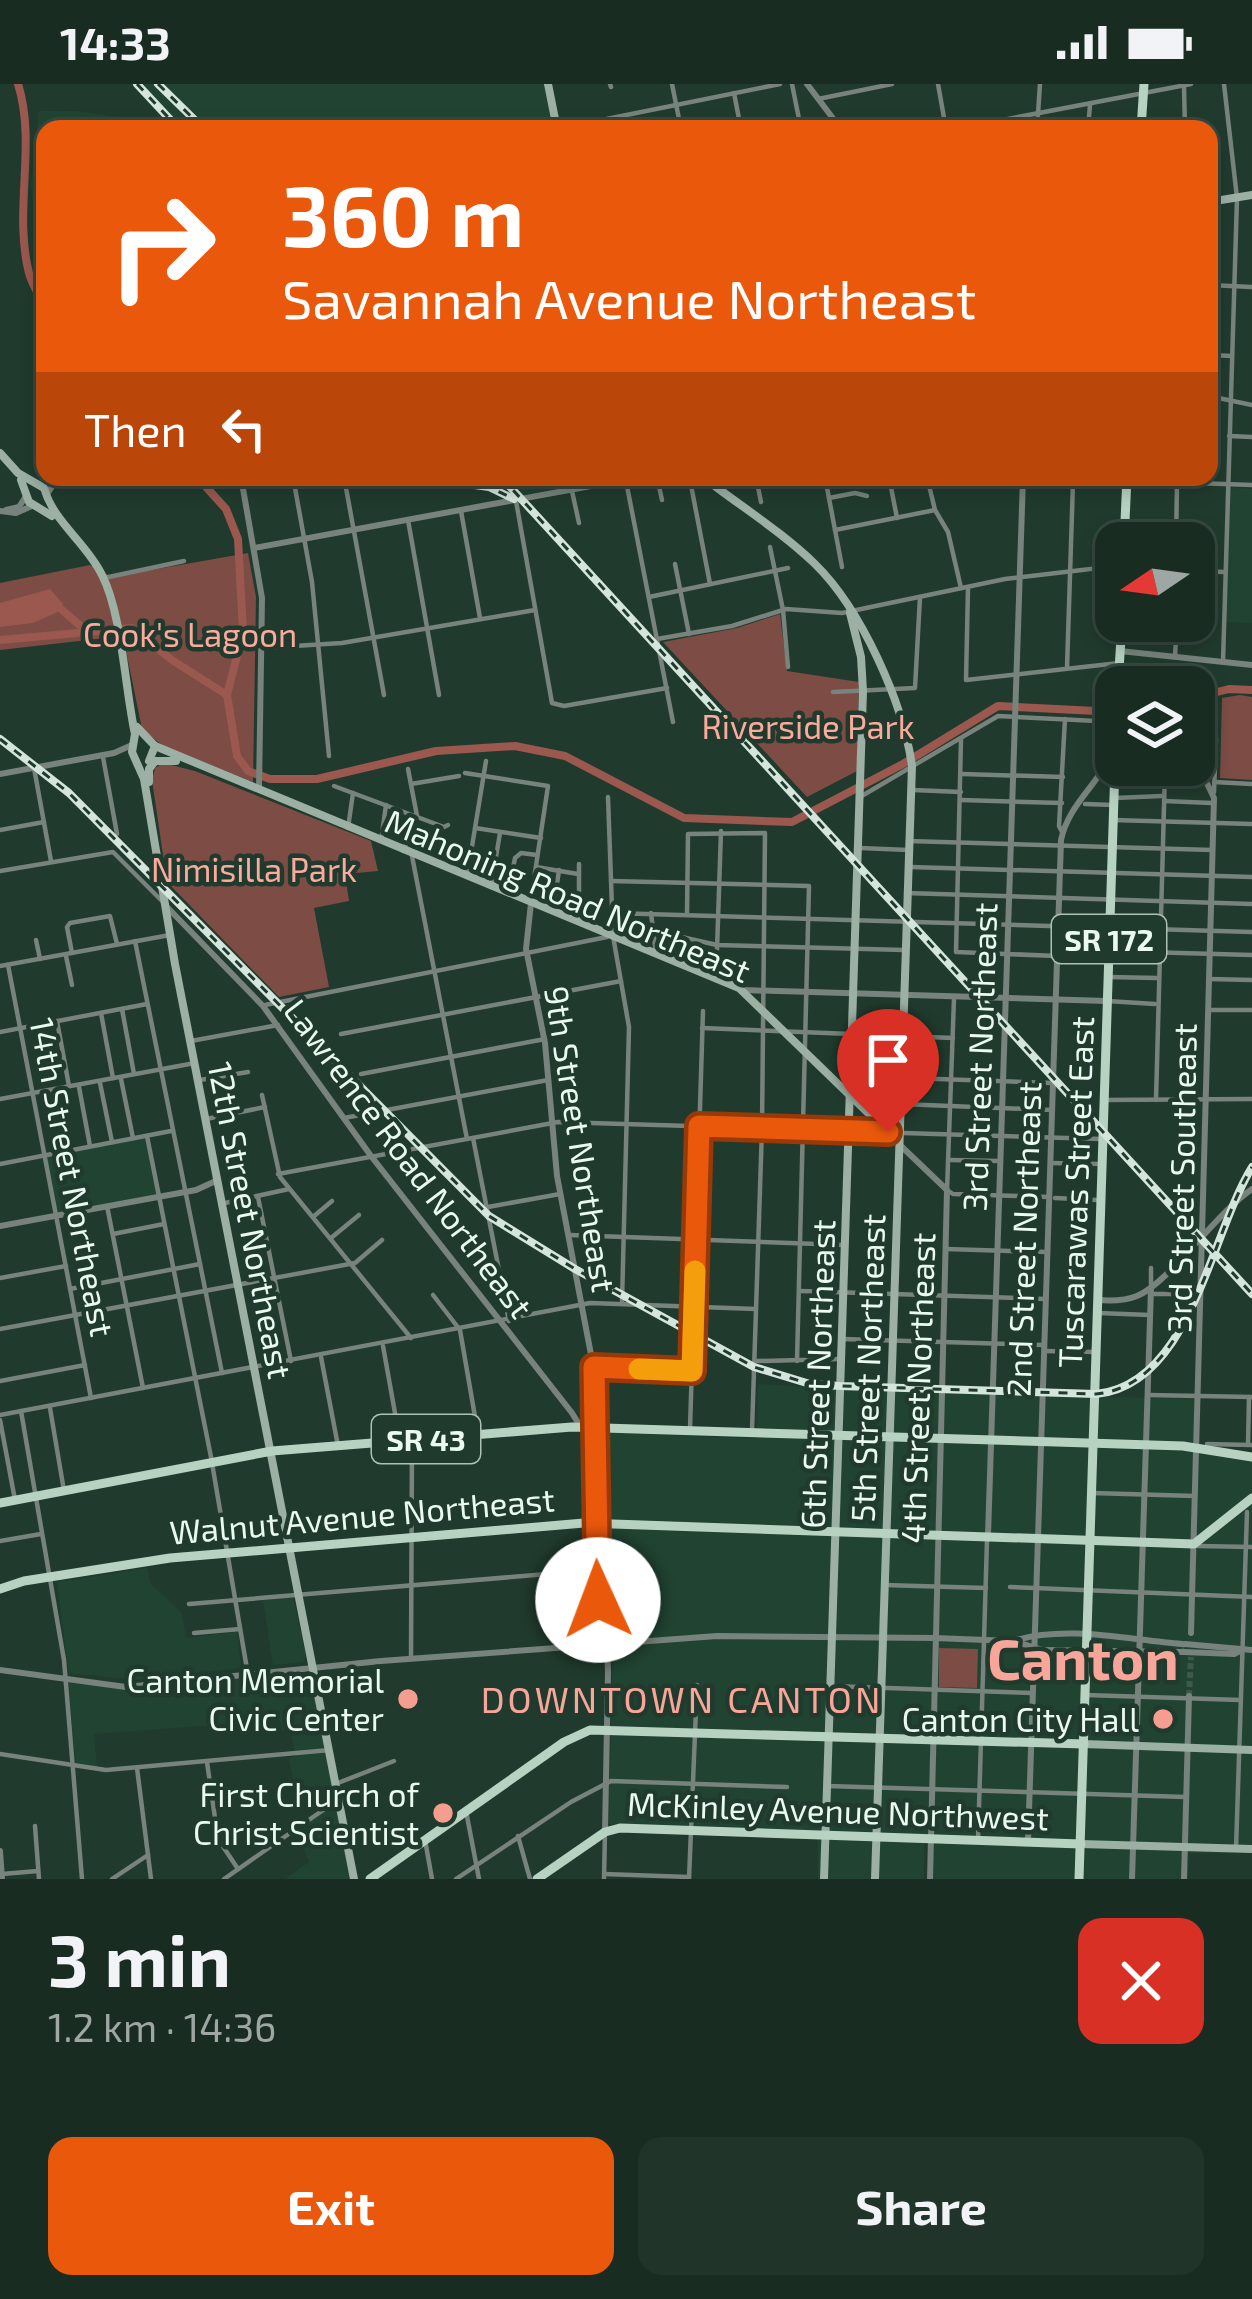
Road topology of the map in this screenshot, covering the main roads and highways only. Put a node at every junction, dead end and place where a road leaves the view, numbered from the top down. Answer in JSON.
{"nodes":[{"id":1,"x":548,"y":84,"type":"edge"},
{"id":2,"x":1143,"y":88,"type":"edge"},
{"id":3,"x":555,"y":120,"type":"edge"},
{"id":4,"x":1141,"y":120,"type":"edge"},
{"id":5,"x":1252,"y":195,"type":"edge"},
{"id":6,"x":1218,"y":201,"type":"edge"},
{"id":7,"x":0,"y":453,"type":"edge"},
{"id":8,"x":18,"y":473,"type":"junction"},
{"id":9,"x":36,"y":484,"type":"edge"},
{"id":10,"x":38,"y":486,"type":"edge"},
{"id":11,"x":39,"y":486,"type":"edge"},
{"id":12,"x":715,"y":486,"type":"edge"},
{"id":13,"x":1126,"y":486,"type":"edge"},
{"id":14,"x":46,"y":495,"type":"junction"},
{"id":15,"x":31,"y":500,"type":"junction"},
{"id":16,"x":1125,"y":522,"type":"edge"},
{"id":17,"x":62,"y":524,"type":"junction"},
{"id":18,"x":850,"y":612,"type":"junction"},
{"id":19,"x":136,"y":748,"type":"junction"},
{"id":20,"x":153,"y":754,"type":"junction"},
{"id":21,"x":198,"y":767,"type":"junction"},
{"id":22,"x":145,"y":779,"type":"junction"},
{"id":23,"x":1114,"y":786,"type":"edge"},
{"id":24,"x":148,"y":813,"type":"junction"},
{"id":25,"x":850,"y":1094,"type":"junction"},
{"id":26,"x":899,"y":1138,"type":"junction"},
{"id":27,"x":838,"y":1434,"type":"junction"},
{"id":28,"x":889,"y":1436,"type":"junction"},
{"id":29,"x":1094,"y":1443,"type":"junction"},
{"id":30,"x":272,"y":1451,"type":"junction"},
{"id":31,"x":1252,"y":1457,"type":"edge"},
{"id":32,"x":1252,"y":1498,"type":"edge"},
{"id":33,"x":0,"y":1503,"type":"edge"},
{"id":34,"x":836,"y":1532,"type":"junction"},
{"id":35,"x":885,"y":1535,"type":"junction"},
{"id":36,"x":1091,"y":1543,"type":"junction"},
{"id":37,"x":291,"y":1547,"type":"junction"},
{"id":38,"x":0,"y":1589,"type":"edge"},
{"id":39,"x":829,"y":1736,"type":"junction"},
{"id":40,"x":880,"y":1738,"type":"junction"},
{"id":41,"x":1084,"y":1744,"type":"junction"},
{"id":42,"x":1252,"y":1750,"type":"edge"},
{"id":43,"x":826,"y":1835,"type":"junction"},
{"id":44,"x":876,"y":1837,"type":"junction"},
{"id":45,"x":1081,"y":1844,"type":"junction"},
{"id":46,"x":1252,"y":1849,"type":"edge"},
{"id":47,"x":354,"y":1879,"type":"edge"},
{"id":48,"x":370,"y":1879,"type":"edge"},
{"id":49,"x":533,"y":1879,"type":"edge"},
{"id":50,"x":824,"y":1879,"type":"edge"},
{"id":51,"x":875,"y":1879,"type":"edge"},
{"id":52,"x":1079,"y":1879,"type":"edge"}],
"edges":[{"from":1,"to":3,"type":"main road"},
{"from":2,"to":4,"type":"main road"},
{"from":5,"to":6,"type":"main road"},
{"from":7,"to":8,"type":"main road"},
{"from":8,"to":9,"type":"main road"},
{"from":8,"to":15,"type":"main road"},
{"from":10,"to":15,"type":"main road"},
{"from":11,"to":14,"type":"main road"},
{"from":12,"to":18,"type":"main road","name":"5th Street Northeast"},
{"from":13,"to":16,"type":"main road"},
{"from":14,"to":15,"type":"main road"},
{"from":14,"to":17,"type":"main road"},
{"from":15,"to":17,"type":"main road"},
{"from":17,"to":19,"type":"main road"},
{"from":18,"to":25,"type":"main road","name":"6th Street Northeast"},
{"from":18,"to":26,"type":"main road","name":"5th Street Northeast"},
{"from":19,"to":20,"type":"main road"},
{"from":19,"to":20,"type":"main road","name":"Mahoning Road Northeast"},
{"from":19,"to":22,"type":"main road","name":"12th Street Northeast"},
{"from":20,"to":21,"type":"main road","name":"Mahoning Road Northeast"},
{"from":20,"to":22,"type":"main road","name":"12th Street Northeast"},
{"from":21,"to":24,"type":"main road"},
{"from":21,"to":25,"type":"main road","name":"Mahoning Road Northeast"},
{"from":22,"to":24,"type":"main road","name":"12th Street Northeast"},
{"from":23,"to":29,"type":"main road","name":"Tuscarawas Street East","number":"SR 172"},
{"from":24,"to":30,"type":"main road","name":"12th Street Northeast"},
{"from":25,"to":26,"type":"main road","name":"Mahoning Road Northeast"},
{"from":25,"to":27,"type":"main road","name":"6th Street Northeast"},
{"from":26,"to":28,"type":"main road","name":"5th Street Northeast"},
{"from":27,"to":28,"type":"main road","number":"SR 43"},
{"from":27,"to":30,"type":"main road","number":"SR 43"},
{"from":27,"to":34,"type":"main road","name":"6th Street Northeast"},
{"from":28,"to":29,"type":"main road","number":"SR 43"},
{"from":28,"to":35,"type":"main road","name":"5th Street Northeast"},
{"from":29,"to":31,"type":"main road","number":"SR 43"},
{"from":29,"to":36,"type":"main road","name":"Tuscarawas Street East","number":"SR 172"},
{"from":30,"to":33,"type":"main road","number":"SR 43"},
{"from":30,"to":37,"type":"main road","name":"12th Street Northeast"},
{"from":32,"to":36,"type":"main road","name":"Walnut Avenue Northeast"},
{"from":34,"to":35,"type":"main road","name":"Walnut Avenue Northeast"},
{"from":34,"to":37,"type":"main road","name":"Walnut Avenue Northeast"},
{"from":34,"to":39,"type":"main road","name":"6th Street Northeast"},
{"from":35,"to":36,"type":"main road","name":"Walnut Avenue Northeast"},
{"from":35,"to":40,"type":"main road","name":"5th Street Northeast"},
{"from":36,"to":41,"type":"main road","name":"Tuscarawas Street East","number":"SR 172"},
{"from":37,"to":38,"type":"main road","name":"Walnut Avenue Northeast"},
{"from":37,"to":47,"type":"main road","name":"12th Street Northeast"},
{"from":39,"to":40,"type":"main road"},
{"from":39,"to":43,"type":"main road","name":"6th Street Northeast"},
{"from":39,"to":48,"type":"main road"},
{"from":40,"to":41,"type":"main road"},
{"from":40,"to":44,"type":"main road","name":"5th Street Northeast"},
{"from":41,"to":42,"type":"main road"},
{"from":41,"to":45,"type":"main road","number":"SR 172"},
{"from":43,"to":44,"type":"main road","name":"McKinley Avenue Northwest"},
{"from":43,"to":49,"type":"main road","name":"McKinley Avenue Northwest"},
{"from":43,"to":50,"type":"main road","name":"6th Street Northeast"},
{"from":44,"to":45,"type":"main road","name":"McKinley Avenue Northwest"},
{"from":44,"to":51,"type":"main road","name":"5th Street Northeast"},
{"from":45,"to":46,"type":"main road"},
{"from":45,"to":52,"type":"main road","number":"SR 172"}]}
